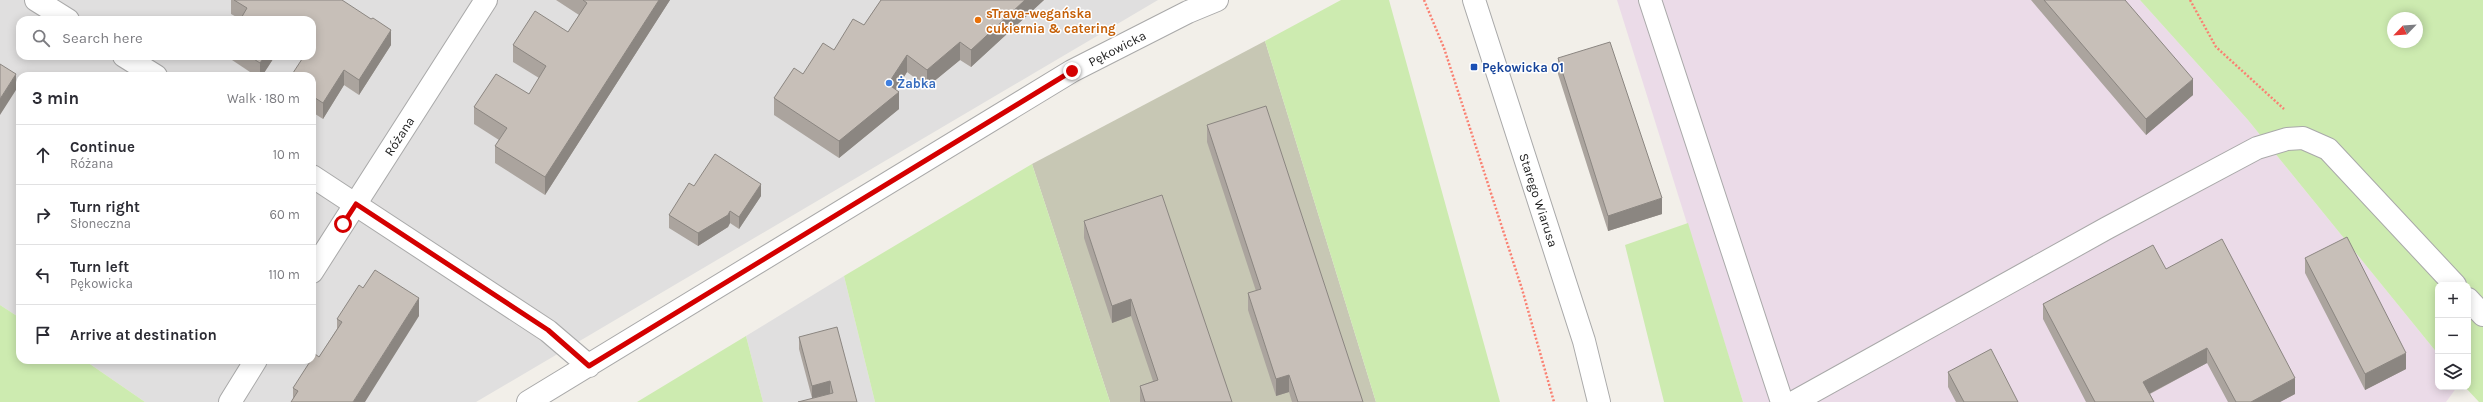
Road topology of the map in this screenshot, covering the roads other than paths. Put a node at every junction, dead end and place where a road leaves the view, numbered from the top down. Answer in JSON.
{"nodes":[{"id":1,"x":36,"y":0,"type":"edge"},
{"id":2,"x":486,"y":0,"type":"edge"},
{"id":3,"x":1217,"y":0,"type":"edge"},
{"id":4,"x":1474,"y":0,"type":"edge"},
{"id":5,"x":1650,"y":0,"type":"edge"},
{"id":6,"x":1186,"y":6,"type":"edge"},
{"id":7,"x":62,"y":16,"type":"edge"},
{"id":8,"x":130,"y":60,"type":"edge"},
{"id":9,"x":150,"y":72,"type":"edge"},
{"id":10,"x":316,"y":179,"type":"edge"},
{"id":11,"x":356,"y":204,"type":"junction"},
{"id":12,"x":316,"y":266,"type":"edge"},
{"id":13,"x":2452,"y":282,"type":"edge"},
{"id":14,"x":2471,"y":302,"type":"edge"},
{"id":15,"x":2483,"y":316,"type":"edge"},
{"id":16,"x":254,"y":364,"type":"edge"},
{"id":17,"x":589,"y":366,"type":"junction"},
{"id":18,"x":230,"y":402,"type":"edge"},
{"id":19,"x":528,"y":402,"type":"edge"},
{"id":20,"x":1599,"y":402,"type":"edge"},
{"id":21,"x":1782,"y":402,"type":"edge"},
{"id":22,"x":1794,"y":402,"type":"edge"}],
"edges":[{"from":1,"to":7,"type":"street"},
{"from":2,"to":11,"type":"street","name":"Różana"},
{"from":3,"to":6,"type":"street","name":"Pękowicka"},
{"from":4,"to":20,"type":"street","name":"Starego Wiarusa"},
{"from":5,"to":21,"type":"street"},
{"from":6,"to":17,"type":"street","name":"Pękowicka"},
{"from":8,"to":9,"type":"street"},
{"from":10,"to":11,"type":"street"},
{"from":11,"to":12,"type":"street","name":"Różana"},
{"from":11,"to":17,"type":"street"},
{"from":13,"to":22,"type":"street"},
{"from":14,"to":15,"type":"street"},
{"from":16,"to":18,"type":"street"},
{"from":17,"to":19,"type":"street","name":"Pękowicka"}]}
